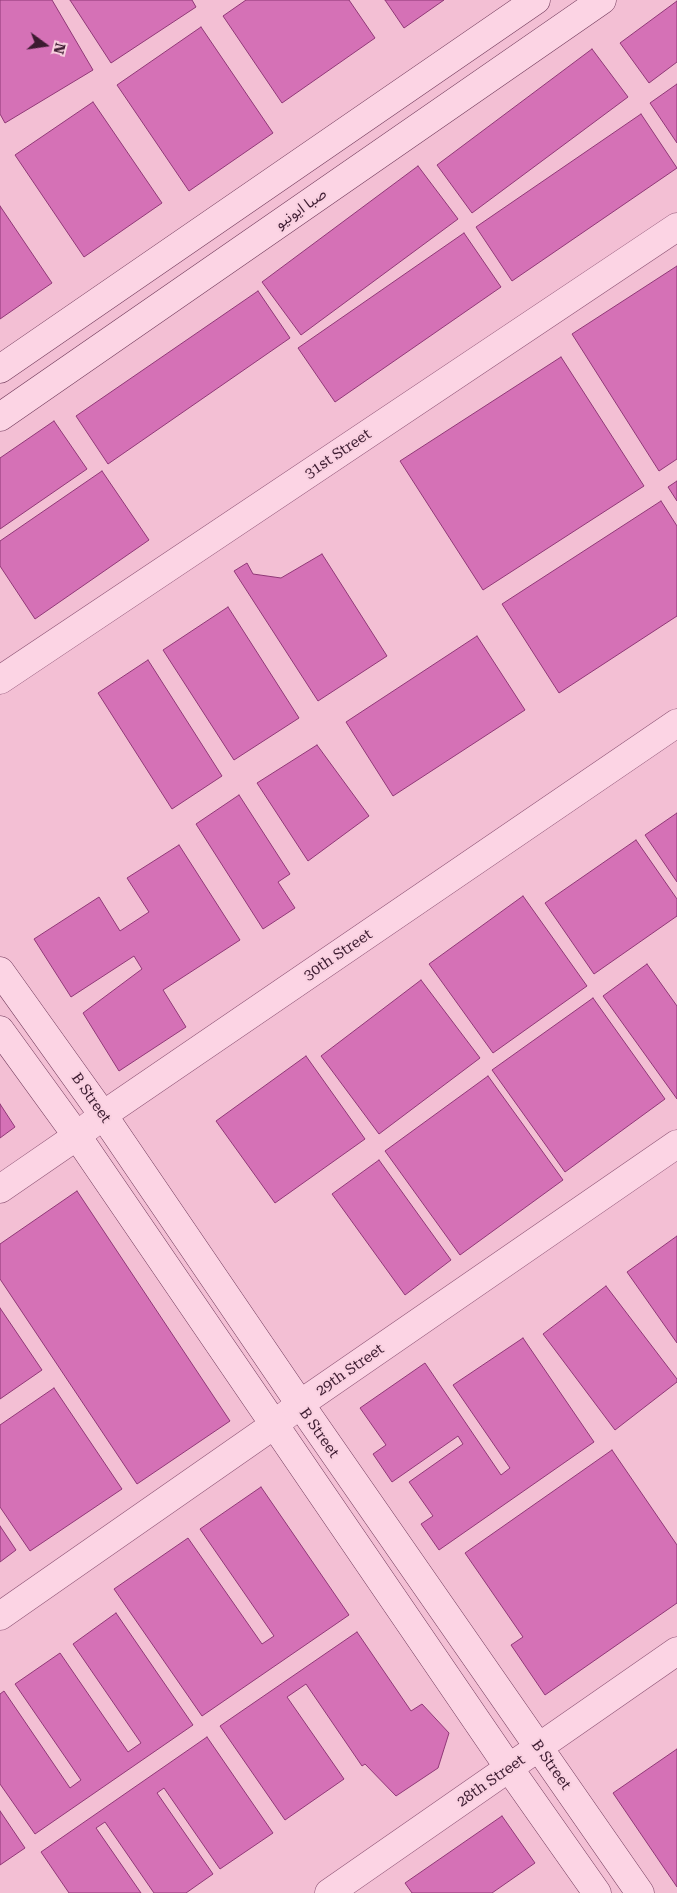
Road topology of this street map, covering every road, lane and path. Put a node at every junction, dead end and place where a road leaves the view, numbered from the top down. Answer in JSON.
{"nodes":[{"id":1,"x":536,"y":0,"type":"edge"},
{"id":2,"x":602,"y":0,"type":"edge"},
{"id":3,"x":677,"y":228,"type":"edge"},
{"id":4,"x":0,"y":369,"type":"edge"},
{"id":5,"x":0,"y":417,"type":"edge"},
{"id":6,"x":0,"y":680,"type":"edge"},
{"id":7,"x":677,"y":723,"type":"edge"},
{"id":8,"x":0,"y":971,"type":"edge"},
{"id":9,"x":0,"y":1030,"type":"edge"},
{"id":10,"x":103,"y":1115,"type":"junction"},
{"id":11,"x":77,"y":1136,"type":"junction"},
{"id":12,"x":677,"y":1144,"type":"edge"},
{"id":13,"x":0,"y":1190,"type":"edge"},
{"id":14,"x":300,"y":1404,"type":"junction"},
{"id":15,"x":274,"y":1425,"type":"junction"},
{"id":16,"x":0,"y":1616,"type":"edge"},
{"id":17,"x":677,"y":1651,"type":"edge"},
{"id":18,"x":539,"y":1748,"type":"junction"},
{"id":19,"x":510,"y":1768,"type":"junction"},
{"id":20,"x":329,"y":1893,"type":"edge"},
{"id":21,"x":597,"y":1893,"type":"edge"},
{"id":22,"x":640,"y":1893,"type":"edge"}],
"edges":[{"from":1,"to":4,"type":"street"},
{"from":2,"to":5,"type":"street","name":"صبا ایونیو"},
{"from":3,"to":6,"type":"street","name":"31st Street"},
{"from":7,"to":10,"type":"street","name":"30th Street"},
{"from":8,"to":10,"type":"street","name":"B Street"},
{"from":9,"to":11,"type":"street"},
{"from":10,"to":11,"type":"street","name":"30th Street"},
{"from":10,"to":14,"type":"street","name":"B Street"},
{"from":11,"to":13,"type":"street","name":"30th Street"},
{"from":11,"to":15,"type":"street"},
{"from":12,"to":14,"type":"street","name":"29th Street"},
{"from":14,"to":15,"type":"street","name":"29th Street"},
{"from":14,"to":18,"type":"street","name":"B Street"},
{"from":15,"to":16,"type":"street","name":"29th Street"},
{"from":15,"to":19,"type":"street"},
{"from":17,"to":18,"type":"street","name":"28th Street"},
{"from":18,"to":19,"type":"street","name":"28th Street"},
{"from":18,"to":22,"type":"street","name":"B Street"},
{"from":19,"to":20,"type":"street","name":"28th Street"},
{"from":19,"to":21,"type":"street"}]}
